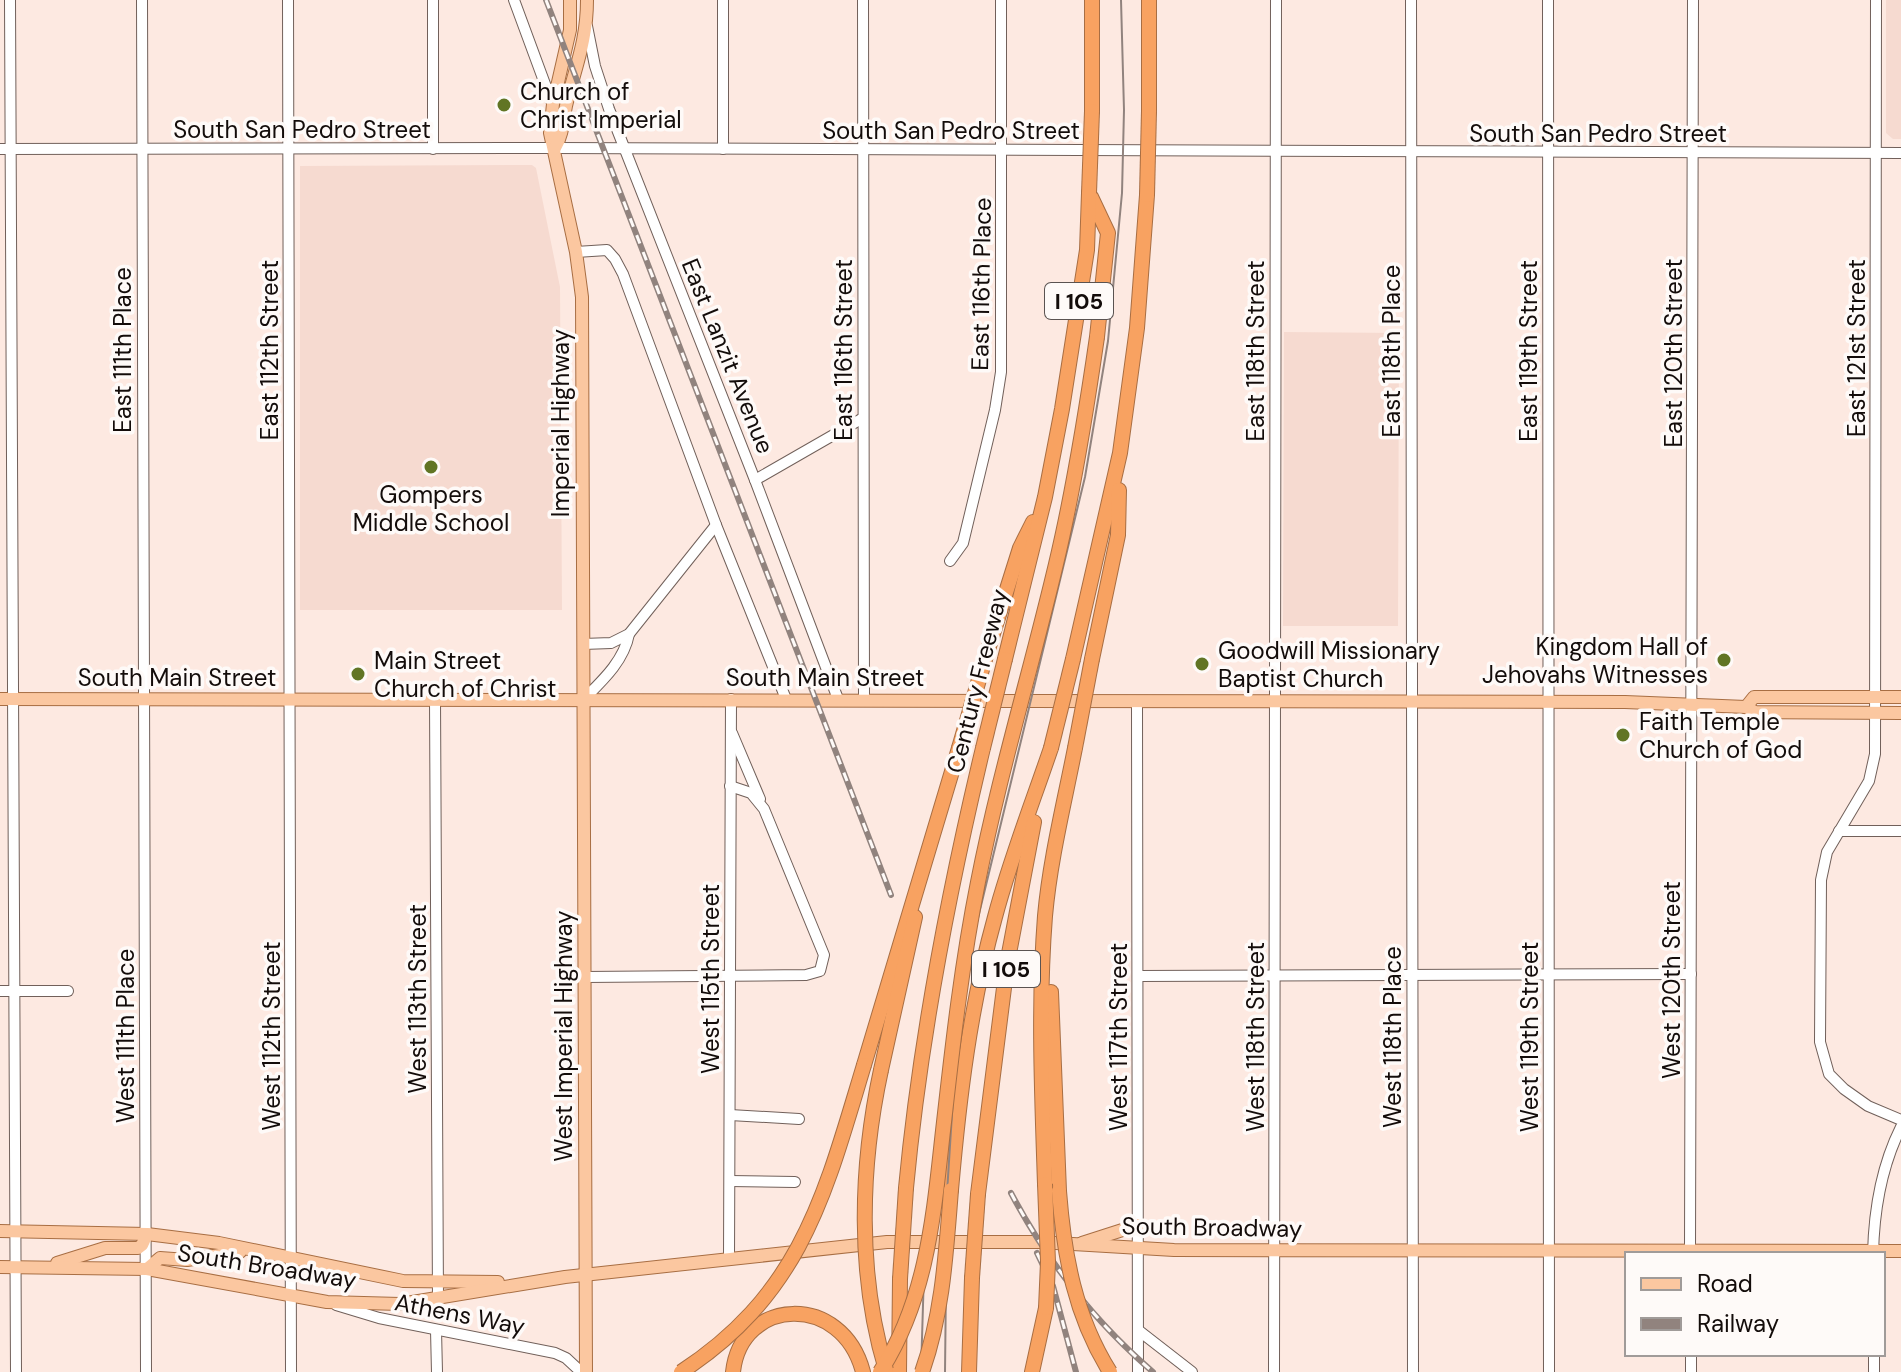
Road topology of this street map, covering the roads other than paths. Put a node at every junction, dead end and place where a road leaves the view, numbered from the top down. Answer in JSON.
{"nodes":[{"id":1,"x":10,"y":0,"type":"edge"},
{"id":2,"x":142,"y":0,"type":"edge"},
{"id":3,"x":288,"y":0,"type":"edge"},
{"id":4,"x":433,"y":0,"type":"edge"},
{"id":5,"x":514,"y":0,"type":"edge"},
{"id":6,"x":570,"y":0,"type":"edge"},
{"id":7,"x":579,"y":0,"type":"edge"},
{"id":8,"x":587,"y":0,"type":"edge"},
{"id":9,"x":723,"y":0,"type":"edge"},
{"id":10,"x":863,"y":0,"type":"edge"},
{"id":11,"x":1001,"y":0,"type":"edge"},
{"id":12,"x":1092,"y":0,"type":"edge"},
{"id":13,"x":1149,"y":0,"type":"edge"},
{"id":14,"x":1276,"y":0,"type":"edge"},
{"id":15,"x":1411,"y":0,"type":"edge"},
{"id":16,"x":1548,"y":0,"type":"edge"},
{"id":17,"x":1693,"y":0,"type":"edge"},
{"id":18,"x":1876,"y":0,"type":"edge"},
{"id":19,"x":587,"y":22,"type":"junction"},
{"id":20,"x":553,"y":104,"type":"junction"},
{"id":21,"x":289,"y":148,"type":"junction"},
{"id":22,"x":555,"y":148,"type":"junction"},
{"id":23,"x":624,"y":148,"type":"junction"},
{"id":24,"x":5,"y":149,"type":"edge"},
{"id":25,"x":142,"y":149,"type":"junction"},
{"id":26,"x":433,"y":149,"type":"junction"},
{"id":27,"x":723,"y":149,"type":"junction"},
{"id":28,"x":1002,"y":149,"type":"junction"},
{"id":29,"x":863,"y":150,"type":"junction"},
{"id":30,"x":1275,"y":151,"type":"junction"},
{"id":31,"x":1411,"y":153,"type":"junction"},
{"id":32,"x":1547,"y":153,"type":"junction"},
{"id":33,"x":1693,"y":153,"type":"junction"},
{"id":34,"x":1877,"y":153,"type":"junction"},
{"id":35,"x":1901,"y":153,"type":"edge"},
{"id":36,"x":1089,"y":193,"type":"junction"},
{"id":37,"x":576,"y":252,"type":"junction"},
{"id":38,"x":863,"y":418,"type":"junction"},
{"id":39,"x":1120,"y":453,"type":"junction"},
{"id":40,"x":755,"y":480,"type":"junction"},
{"id":41,"x":1045,"y":497,"type":"junction"},
{"id":42,"x":716,"y":525,"type":"junction"},
{"id":43,"x":950,"y":561,"type":"dead end"},
{"id":44,"x":629,"y":634,"type":"junction"},
{"id":45,"x":583,"y":644,"type":"junction"},
{"id":46,"x":1875,"y":697,"type":"junction"},
{"id":47,"x":1901,"y":697,"type":"edge"},
{"id":48,"x":6,"y":699,"type":"edge"},
{"id":49,"x":143,"y":699,"type":"junction"},
{"id":50,"x":290,"y":699,"type":"junction"},
{"id":51,"x":435,"y":699,"type":"junction"},
{"id":52,"x":584,"y":699,"type":"junction"},
{"id":53,"x":731,"y":699,"type":"junction"},
{"id":54,"x":786,"y":699,"type":"junction"},
{"id":55,"x":838,"y":699,"type":"junction"},
{"id":56,"x":864,"y":699,"type":"junction"},
{"id":57,"x":1137,"y":702,"type":"junction"},
{"id":58,"x":1411,"y":702,"type":"junction"},
{"id":59,"x":1550,"y":702,"type":"junction"},
{"id":60,"x":1274,"y":703,"type":"junction"},
{"id":61,"x":1690,"y":705,"type":"junction"},
{"id":62,"x":1746,"y":707,"type":"junction"},
{"id":63,"x":1874,"y":713,"type":"junction"},
{"id":64,"x":1901,"y":713,"type":"edge"},
{"id":65,"x":730,"y":729,"type":"junction"},
{"id":66,"x":1051,"y":748,"type":"junction"},
{"id":67,"x":730,"y":786,"type":"junction"},
{"id":68,"x":764,"y":809,"type":"junction"},
{"id":69,"x":1061,"y":820,"type":"junction"},
{"id":70,"x":1839,"y":831,"type":"junction"},
{"id":71,"x":1901,"y":831,"type":"edge"},
{"id":72,"x":921,"y":877,"type":"junction"},
{"id":73,"x":1412,"y":974,"type":"junction"},
{"id":74,"x":1549,"y":974,"type":"junction"},
{"id":75,"x":1691,"y":974,"type":"junction"},
{"id":76,"x":730,"y":976,"type":"junction"},
{"id":77,"x":1138,"y":976,"type":"junction"},
{"id":78,"x":585,"y":977,"type":"junction"},
{"id":79,"x":1275,"y":977,"type":"junction"},
{"id":80,"x":0,"y":991,"type":"edge"},
{"id":81,"x":14,"y":991,"type":"junction"},
{"id":82,"x":68,"y":991,"type":"dead end"},
{"id":83,"x":730,"y":1115,"type":"junction"},
{"id":84,"x":799,"y":1119,"type":"dead end"},
{"id":85,"x":1901,"y":1120,"type":"edge"},
{"id":86,"x":1901,"y":1127,"type":"edge"},
{"id":87,"x":730,"y":1181,"type":"junction"},
{"id":88,"x":795,"y":1182,"type":"dead end"},
{"id":89,"x":1138,"y":1225,"type":"junction"},
{"id":90,"x":0,"y":1231,"type":"edge"},
{"id":91,"x":15,"y":1231,"type":"junction"},
{"id":92,"x":147,"y":1234,"type":"junction"},
{"id":93,"x":1075,"y":1245,"type":"junction"},
{"id":94,"x":1137,"y":1250,"type":"junction"},
{"id":95,"x":1275,"y":1250,"type":"junction"},
{"id":96,"x":259,"y":1251,"type":"junction"},
{"id":97,"x":1412,"y":1251,"type":"junction"},
{"id":98,"x":1901,"y":1251,"type":"edge"},
{"id":99,"x":1548,"y":1252,"type":"junction"},
{"id":100,"x":1690,"y":1252,"type":"edge"},
{"id":101,"x":1873,"y":1252,"type":"edge"},
{"id":102,"x":293,"y":1257,"type":"junction"},
{"id":103,"x":729,"y":1259,"type":"junction"},
{"id":104,"x":0,"y":1267,"type":"edge"},
{"id":105,"x":15,"y":1267,"type":"junction"},
{"id":106,"x":40,"y":1267,"type":"junction"},
{"id":107,"x":147,"y":1269,"type":"junction"},
{"id":108,"x":587,"y":1275,"type":"junction"},
{"id":109,"x":438,"y":1282,"type":"junction"},
{"id":110,"x":525,"y":1282,"type":"junction"},
{"id":111,"x":291,"y":1294,"type":"junction"},
{"id":112,"x":438,"y":1300,"type":"junction"},
{"id":113,"x":327,"y":1302,"type":"junction"},
{"id":114,"x":436,"y":1330,"type":"junction"},
{"id":115,"x":1138,"y":1330,"type":"junction"},
{"id":116,"x":16,"y":1372,"type":"edge"},
{"id":117,"x":146,"y":1372,"type":"edge"},
{"id":118,"x":291,"y":1372,"type":"edge"},
{"id":119,"x":437,"y":1372,"type":"edge"},
{"id":120,"x":583,"y":1372,"type":"edge"},
{"id":121,"x":681,"y":1372,"type":"edge"},
{"id":122,"x":733,"y":1372,"type":"edge"},
{"id":123,"x":863,"y":1372,"type":"edge"},
{"id":124,"x":880,"y":1372,"type":"edge"},
{"id":125,"x":886,"y":1372,"type":"edge"},
{"id":126,"x":899,"y":1372,"type":"edge"},
{"id":127,"x":922,"y":1372,"type":"edge"},
{"id":128,"x":969,"y":1372,"type":"edge"},
{"id":129,"x":1032,"y":1372,"type":"edge"},
{"id":130,"x":1110,"y":1372,"type":"edge"},
{"id":131,"x":1138,"y":1372,"type":"edge"},
{"id":132,"x":1192,"y":1372,"type":"edge"},
{"id":133,"x":1274,"y":1372,"type":"edge"},
{"id":134,"x":1413,"y":1372,"type":"edge"},
{"id":135,"x":1549,"y":1372,"type":"edge"}],
"edges":[{"from":1,"to":24,"type":"street"},
{"from":2,"to":25,"type":"street","name":"East 111th Place"},
{"from":3,"to":21,"type":"street","name":"East 112th Street"},
{"from":4,"to":26,"type":"street"},
{"from":5,"to":20,"type":"street"},
{"from":6,"to":20,"type":"main road","name":"Imperial Highway"},
{"from":7,"to":19,"type":"main road"},
{"from":8,"to":19,"type":"main road","name":"Imperial Highway"},
{"from":9,"to":27,"type":"street"},
{"from":10,"to":29,"type":"street","name":"East 116th Street"},
{"from":11,"to":28,"type":"street","name":"East 116th Place"},
{"from":12,"to":36,"type":"highway","name":"Century Freeway","number":"I 105","bridge":true},
{"from":13,"to":39,"type":"highway","number":"I 105","bridge":true},
{"from":14,"to":30,"type":"street","name":"East 118th Street"},
{"from":15,"to":31,"type":"street","name":"East 118th Place"},
{"from":16,"to":32,"type":"street","name":"East 119th Street"},
{"from":17,"to":33,"type":"street","name":"East 120th Street"},
{"from":18,"to":34,"type":"street","name":"East 121st Street"},
{"from":19,"to":22,"type":"main road","name":"Imperial Highway"},
{"from":19,"to":23,"type":"street","name":"East Lanzit Avenue"},
{"from":20,"to":22,"type":"main road","name":"Imperial Highway"},
{"from":21,"to":25,"type":"street","name":"South San Pedro Street"},
{"from":21,"to":26,"type":"street","name":"South San Pedro Street"},
{"from":21,"to":50,"type":"street","name":"East 112th Street"},
{"from":22,"to":23,"type":"street","name":"South San Pedro Street"},
{"from":22,"to":26,"type":"street","name":"South San Pedro Street"},
{"from":22,"to":37,"type":"main road","name":"Imperial Highway"},
{"from":23,"to":27,"type":"street","name":"South San Pedro Street"},
{"from":23,"to":40,"type":"street","name":"East Lanzit Avenue"},
{"from":24,"to":25,"type":"street","name":"South San Pedro Street"},
{"from":24,"to":48,"type":"street"},
{"from":25,"to":49,"type":"street","name":"East 111th Place"},
{"from":27,"to":29,"type":"street","name":"South San Pedro Street"},
{"from":28,"to":29,"type":"street","name":"South San Pedro Street"},
{"from":28,"to":30,"type":"street","name":"South San Pedro Street"},
{"from":28,"to":43,"type":"street","name":"East 116th Place"},
{"from":29,"to":38,"type":"street","name":"East 116th Street"},
{"from":30,"to":31,"type":"street","name":"South San Pedro Street"},
{"from":30,"to":60,"type":"street","name":"East 118th Street"},
{"from":31,"to":32,"type":"street","name":"South San Pedro Street"},
{"from":31,"to":58,"type":"street","name":"East 118th Place"},
{"from":32,"to":33,"type":"street","name":"South San Pedro Street"},
{"from":32,"to":59,"type":"street","name":"East 119th Street"},
{"from":33,"to":34,"type":"street","name":"South San Pedro Street"},
{"from":33,"to":61,"type":"street","name":"East 120th Street"},
{"from":34,"to":35,"type":"street","name":"South San Pedro Street"},
{"from":34,"to":46,"type":"street","name":"East 121st Street"},
{"from":36,"to":41,"type":"highway","name":"Century Freeway","number":"I 105"},
{"from":36,"to":124,"type":"highway","bridge":true},
{"from":37,"to":42,"type":"street"},
{"from":37,"to":45,"type":"main road","name":"Imperial Highway"},
{"from":38,"to":40,"type":"street"},
{"from":38,"to":56,"type":"street","name":"East 116th Street"},
{"from":39,"to":66,"type":"highway","number":"I 105","bridge":true},
{"from":39,"to":69,"type":"highway","bridge":true},
{"from":40,"to":55,"type":"street","name":"East Lanzit Avenue"},
{"from":41,"to":72,"type":"highway","bridge":true},
{"from":41,"to":126,"type":"highway","name":"Century Freeway","number":"I 105","bridge":true},
{"from":42,"to":44,"type":"street"},
{"from":42,"to":54,"type":"street"},
{"from":44,"to":45,"type":"street"},
{"from":44,"to":52,"type":"street"},
{"from":45,"to":52,"type":"main road","name":"Imperial Highway"},
{"from":46,"to":47,"type":"main road","name":"South Main Street"},
{"from":46,"to":62,"type":"main road","name":"South Main Street"},
{"from":46,"to":63,"type":"street","name":"East 121st Street"},
{"from":48,"to":49,"type":"main road","name":"South Main Street"},
{"from":48,"to":81,"type":"street"},
{"from":49,"to":50,"type":"main road","name":"South Main Street"},
{"from":49,"to":92,"type":"street","name":"West 111th Place"},
{"from":50,"to":51,"type":"main road","name":"South Main Street"},
{"from":50,"to":102,"type":"street","name":"West 112th Street"},
{"from":51,"to":52,"type":"main road","name":"South Main Street"},
{"from":51,"to":109,"type":"street","name":"West 113th Street"},
{"from":52,"to":53,"type":"main road","name":"South Main Street"},
{"from":52,"to":78,"type":"main road","name":"West Imperial Highway"},
{"from":53,"to":54,"type":"main road","name":"South Main Street"},
{"from":53,"to":65,"type":"street","name":"West 115th Street"},
{"from":54,"to":55,"type":"main road","name":"South Main Street"},
{"from":55,"to":56,"type":"main road","name":"South Main Street"},
{"from":56,"to":57,"type":"main road","name":"South Main Street"},
{"from":57,"to":60,"type":"main road","name":"South Main Street"},
{"from":57,"to":77,"type":"street","name":"West 117th Street"},
{"from":58,"to":59,"type":"main road","name":"South Main Street"},
{"from":58,"to":60,"type":"main road","name":"South Main Street"},
{"from":58,"to":73,"type":"street","name":"West 118th Place"},
{"from":59,"to":61,"type":"main road","name":"South Main Street"},
{"from":59,"to":74,"type":"street","name":"West 119th Street"},
{"from":60,"to":79,"type":"street","name":"West 118th Street"},
{"from":61,"to":62,"type":"main road","name":"South Main Street"},
{"from":61,"to":75,"type":"street","name":"West 120th Street"},
{"from":62,"to":63,"type":"main road","name":"South Main Street"},
{"from":63,"to":64,"type":"main road","name":"South Main Street"},
{"from":63,"to":70,"type":"street","name":"East 121st Street"},
{"from":65,"to":67,"type":"street","name":"West 115th Street"},
{"from":65,"to":68,"type":"street"},
{"from":66,"to":127,"type":"highway","bridge":true},
{"from":66,"to":128,"type":"highway","number":"I 105","bridge":true},
{"from":67,"to":68,"type":"street"},
{"from":67,"to":76,"type":"street","name":"West 115th Street"},
{"from":68,"to":76,"type":"street"},
{"from":69,"to":129,"type":"highway","bridge":true},
{"from":69,"to":130,"type":"highway","bridge":true},
{"from":70,"to":71,"type":"street"},
{"from":70,"to":85,"type":"street","name":"East 121st Street"},
{"from":72,"to":121,"type":"highway","bridge":true},
{"from":72,"to":125,"type":"highway","bridge":true},
{"from":73,"to":74,"type":"street"},
{"from":73,"to":79,"type":"street"},
{"from":73,"to":97,"type":"street","name":"West 118th Place"},
{"from":74,"to":75,"type":"street"},
{"from":74,"to":99,"type":"street","name":"West 119th Street"},
{"from":75,"to":100,"type":"street","name":"West 120th Street"},
{"from":76,"to":78,"type":"street"},
{"from":76,"to":83,"type":"street","name":"West 115th Street"},
{"from":77,"to":79,"type":"street"},
{"from":77,"to":89,"type":"street","name":"West 117th Street"},
{"from":78,"to":108,"type":"main road","name":"West Imperial Highway"},
{"from":79,"to":95,"type":"street","name":"West 118th Street"},
{"from":80,"to":81,"type":"street"},
{"from":81,"to":82,"type":"street"},
{"from":81,"to":91,"type":"street"},
{"from":83,"to":84,"type":"street"},
{"from":83,"to":87,"type":"street","name":"West 115th Street"},
{"from":86,"to":101,"type":"street"},
{"from":87,"to":88,"type":"street"},
{"from":87,"to":103,"type":"street","name":"West 115th Street"},
{"from":89,"to":93,"type":"main road"},
{"from":89,"to":94,"type":"street","name":"West 117th Street"},
{"from":90,"to":91,"type":"main road","name":"South Broadway"},
{"from":91,"to":92,"type":"main road","name":"South Broadway"},
{"from":91,"to":105,"type":"street"},
{"from":92,"to":96,"type":"main road","name":"South Broadway"},
{"from":92,"to":106,"type":"main road"},
{"from":92,"to":107,"type":"street","name":"West 111th Place"},
{"from":93,"to":94,"type":"main road","name":"South Broadway"},
{"from":93,"to":103,"type":"main road","name":"South Broadway"},
{"from":94,"to":95,"type":"main road","name":"South Broadway"},
{"from":94,"to":115,"type":"street","name":"West 117th Street"},
{"from":95,"to":97,"type":"main road","name":"South Broadway"},
{"from":95,"to":133,"type":"street","name":"West 118th Street"},
{"from":96,"to":102,"type":"main road","name":"South Broadway"},
{"from":96,"to":107,"type":"main road"},
{"from":97,"to":99,"type":"main road","name":"South Broadway"},
{"from":97,"to":134,"type":"street","name":"West 118th Place"},
{"from":98,"to":101,"type":"main road","name":"South Broadway"},
{"from":99,"to":100,"type":"main road","name":"South Broadway"},
{"from":99,"to":135,"type":"street","name":"West 119th Street"},
{"from":100,"to":101,"type":"main road","name":"South Broadway"},
{"from":102,"to":109,"type":"main road","name":"South Broadway"},
{"from":102,"to":111,"type":"street","name":"West 112th Street"},
{"from":103,"to":108,"type":"main road","name":"South Broadway"},
{"from":104,"to":105,"type":"main road","name":"South Broadway"},
{"from":105,"to":106,"type":"main road","name":"South Broadway"},
{"from":105,"to":116,"type":"street"},
{"from":106,"to":107,"type":"main road","name":"South Broadway"},
{"from":107,"to":111,"type":"main road","name":"South Broadway"},
{"from":107,"to":117,"type":"street","name":"West 111th Place"},
{"from":108,"to":110,"type":"main road","name":"South Broadway"},
{"from":108,"to":120,"type":"main road","name":"West Imperial Highway"},
{"from":109,"to":110,"type":"main road","name":"South Broadway"},
{"from":109,"to":112,"type":"street","name":"West 113th Street"},
{"from":110,"to":112,"type":"main road","name":"South Broadway"},
{"from":111,"to":113,"type":"main road","name":"South Broadway"},
{"from":111,"to":118,"type":"street","name":"West 112th Street"},
{"from":112,"to":113,"type":"main road","name":"South Broadway"},
{"from":113,"to":114,"type":"street","name":"Athens Way"},
{"from":114,"to":119,"type":"street"},
{"from":114,"to":120,"type":"street","name":"Athens Way"},
{"from":115,"to":131,"type":"street","name":"West 117th Street"},
{"from":115,"to":132,"type":"street"},
{"from":122,"to":123,"type":"highway"}]}
